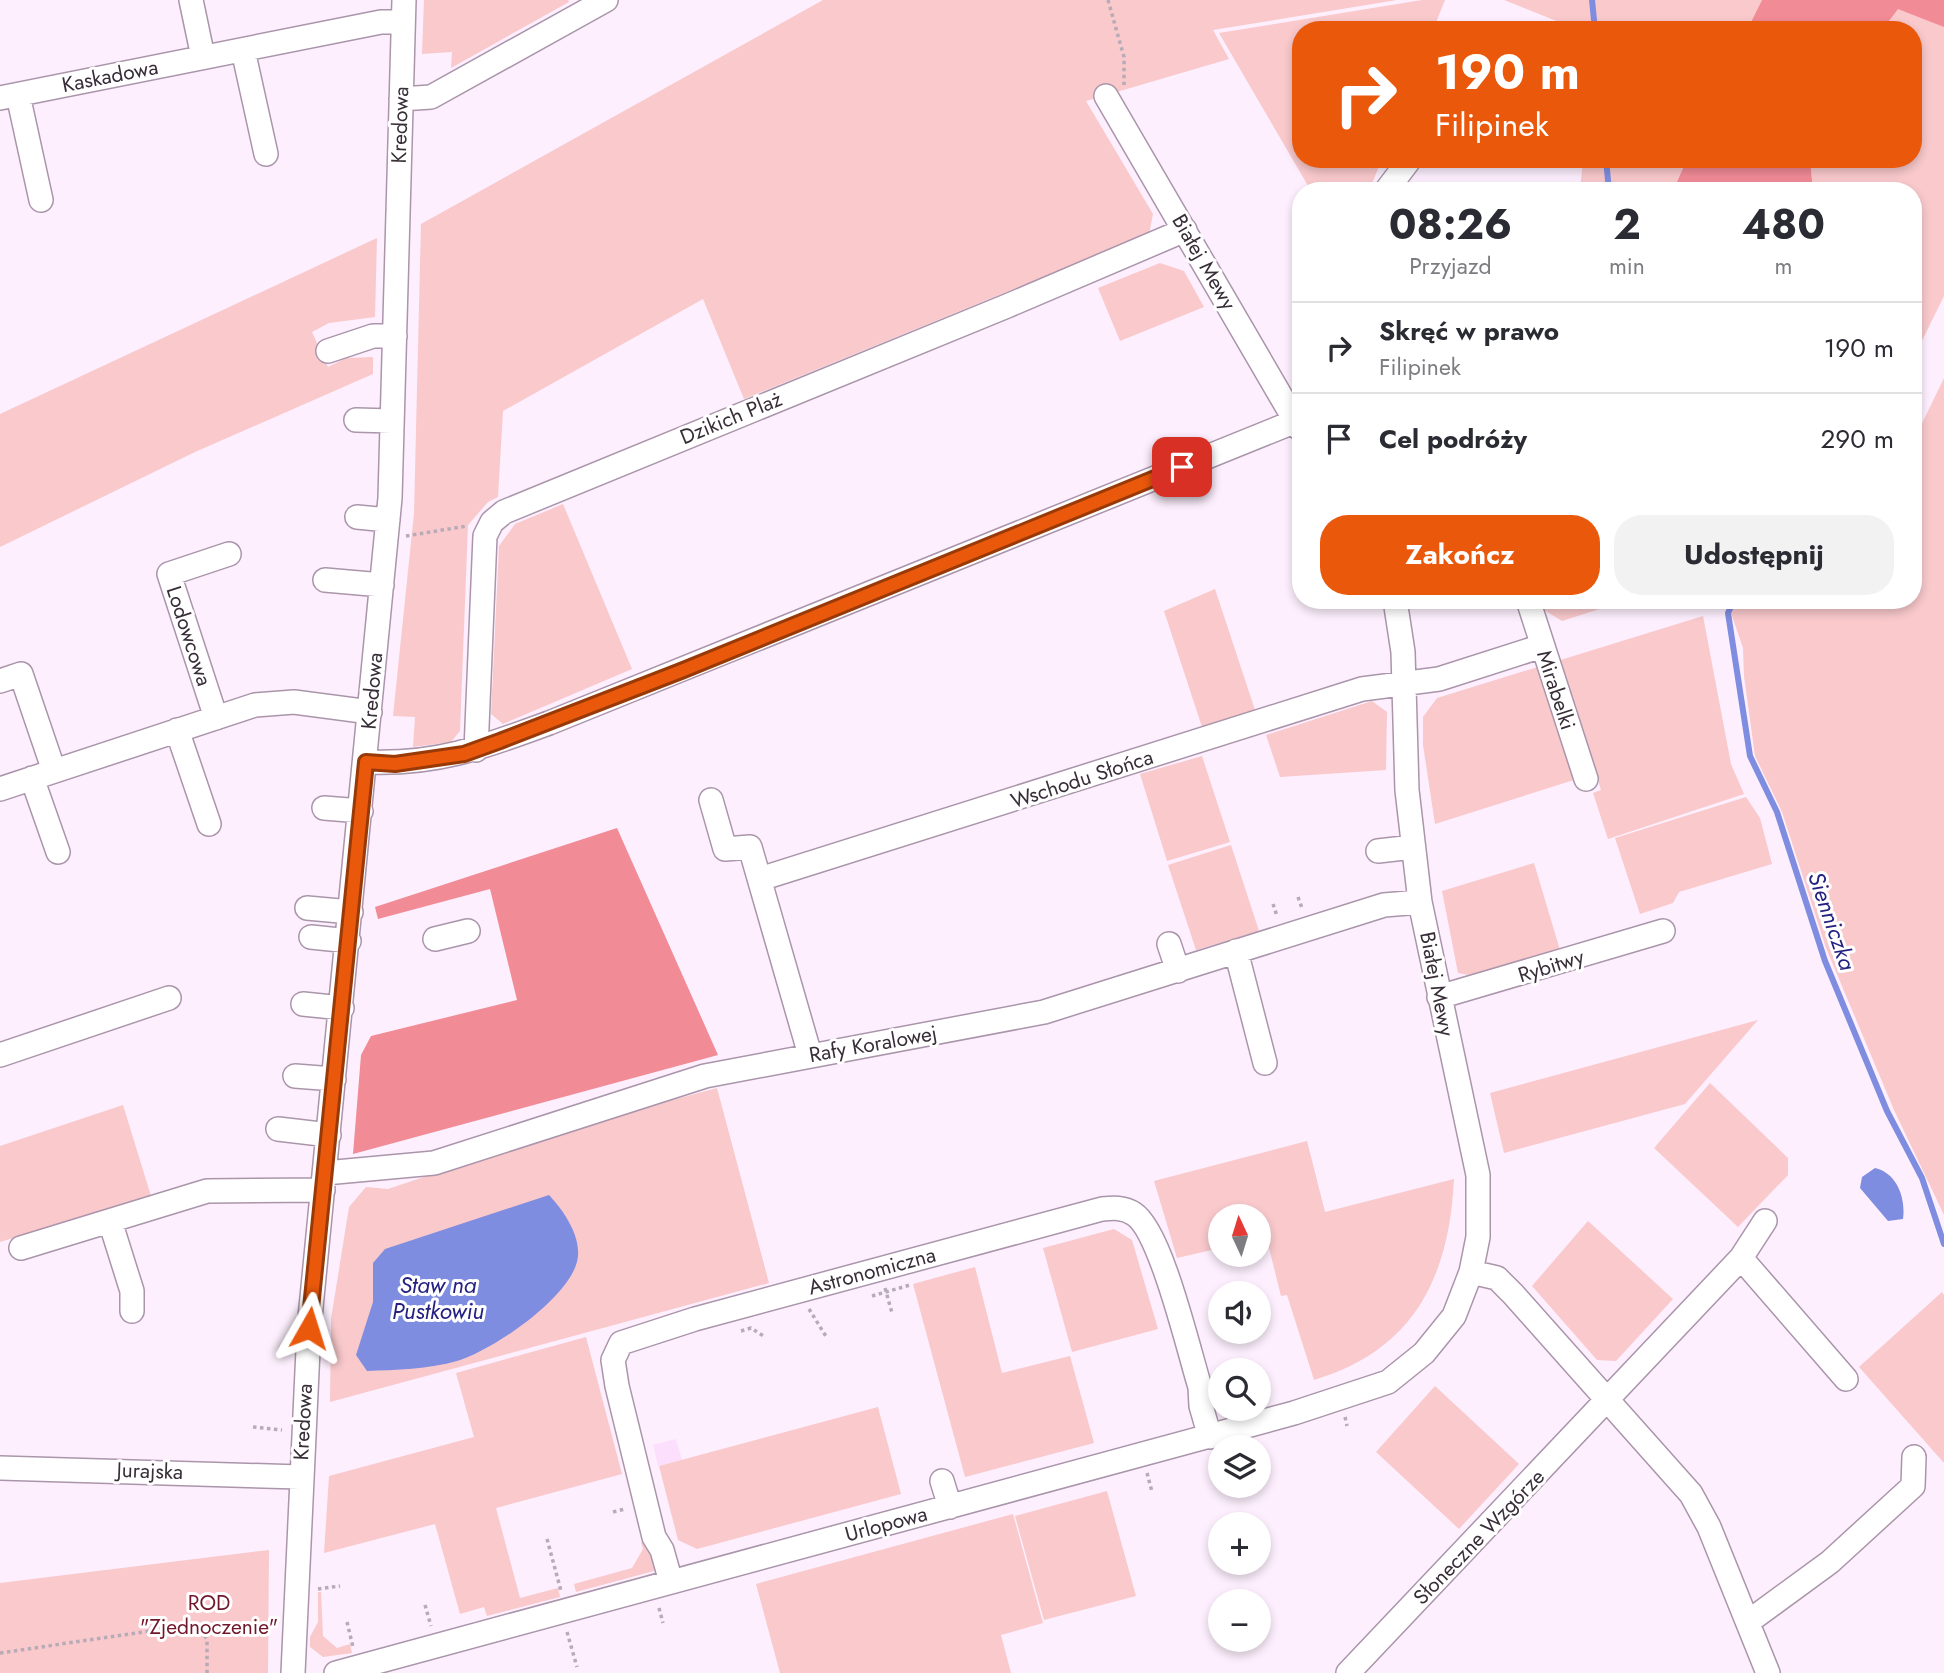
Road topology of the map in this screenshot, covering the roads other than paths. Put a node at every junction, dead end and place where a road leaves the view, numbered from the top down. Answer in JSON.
{"nodes":[{"id":1,"x":191,"y":0,"type":"edge"},
{"id":2,"x":606,"y":0,"type":"edge"},
{"id":3,"x":403,"y":11,"type":"edge"},
{"id":4,"x":243,"y":50,"type":"junction"},
{"id":5,"x":203,"y":57,"type":"junction"},
{"id":6,"x":9,"y":96,"type":"edge"},
{"id":7,"x":1106,"y":96,"type":"dead end"},
{"id":8,"x":401,"y":99,"type":"junction"},
{"id":9,"x":266,"y":154,"type":"dead end"},
{"id":10,"x":41,"y":200,"type":"dead end"},
{"id":11,"x":1185,"y":230,"type":"junction"},
{"id":12,"x":395,"y":336,"type":"junction"},
{"id":13,"x":328,"y":351,"type":"dead end"},
{"id":14,"x":1292,"y":415,"type":"edge"},
{"id":15,"x":356,"y":420,"type":"dead end"},
{"id":16,"x":392,"y":421,"type":"junction"},
{"id":17,"x":1292,"y":427,"type":"edge"},
{"id":18,"x":357,"y":517,"type":"dead end"},
{"id":19,"x":394,"y":528,"type":"junction"},
{"id":20,"x":229,"y":554,"type":"dead end"},
{"id":21,"x":325,"y":580,"type":"dead end"},
{"id":22,"x":382,"y":585,"type":"junction"},
{"id":23,"x":1396,"y":609,"type":"edge"},
{"id":24,"x":1531,"y":609,"type":"edge"},
{"id":25,"x":1542,"y":646,"type":"junction"},
{"id":26,"x":0,"y":681,"type":"edge"},
{"id":27,"x":1405,"y":683,"type":"junction"},
{"id":28,"x":370,"y":712,"type":"junction"},
{"id":29,"x":216,"y":718,"type":"junction"},
{"id":30,"x":177,"y":730,"type":"junction"},
{"id":31,"x":475,"y":750,"type":"junction"},
{"id":32,"x":366,"y":762,"type":"junction"},
{"id":33,"x":54,"y":771,"type":"junction"},
{"id":34,"x":32,"y":778,"type":"junction"},
{"id":35,"x":1586,"y":779,"type":"dead end"},
{"id":36,"x":0,"y":789,"type":"edge"},
{"id":37,"x":711,"y":800,"type":"dead end"},
{"id":38,"x":324,"y":808,"type":"dead end"},
{"id":39,"x":361,"y":811,"type":"junction"},
{"id":40,"x":209,"y":824,"type":"dead end"},
{"id":41,"x":1413,"y":848,"type":"junction"},
{"id":42,"x":1378,"y":851,"type":"dead end"},
{"id":43,"x":58,"y":852,"type":"dead end"},
{"id":44,"x":760,"y":879,"type":"junction"},
{"id":45,"x":1420,"y":902,"type":"junction"},
{"id":46,"x":307,"y":908,"type":"dead end"},
{"id":47,"x":351,"y":912,"type":"junction"},
{"id":48,"x":1663,"y":931,"type":"dead end"},
{"id":49,"x":468,"y":932,"type":"dead end"},
{"id":50,"x":311,"y":937,"type":"dead end"},
{"id":51,"x":435,"y":939,"type":"dead end"},
{"id":52,"x":349,"y":941,"type":"junction"},
{"id":53,"x":1169,"y":944,"type":"dead end"},
{"id":54,"x":1236,"y":951,"type":"junction"},
{"id":55,"x":1178,"y":971,"type":"junction"},
{"id":56,"x":1439,"y":997,"type":"junction"},
{"id":57,"x":169,"y":998,"type":"dead end"},
{"id":58,"x":303,"y":1004,"type":"dead end"},
{"id":59,"x":342,"y":1008,"type":"junction"},
{"id":60,"x":0,"y":1055,"type":"edge"},
{"id":61,"x":810,"y":1055,"type":"junction"},
{"id":62,"x":1265,"y":1063,"type":"dead end"},
{"id":63,"x":295,"y":1076,"type":"dead end"},
{"id":64,"x":334,"y":1079,"type":"junction"},
{"id":65,"x":278,"y":1129,"type":"dead end"},
{"id":66,"x":328,"y":1135,"type":"junction"},
{"id":67,"x":324,"y":1181,"type":"junction"},
{"id":68,"x":110,"y":1221,"type":"junction"},
{"id":69,"x":1765,"y":1221,"type":"dead end"},
{"id":70,"x":21,"y":1248,"type":"dead end"},
{"id":71,"x":1741,"y":1258,"type":"junction"},
{"id":72,"x":1471,"y":1272,"type":"junction"},
{"id":73,"x":132,"y":1311,"type":"dead end"},
{"id":74,"x":1424,"y":1353,"type":"joint"},
{"id":75,"x":1846,"y":1379,"type":"dead end"},
{"id":76,"x":1608,"y":1400,"type":"junction"},
{"id":77,"x":1209,"y":1435,"type":"edge"},
{"id":78,"x":1217,"y":1435,"type":"edge"},
{"id":79,"x":1208,"y":1438,"type":"edge"},
{"id":80,"x":1914,"y":1457,"type":"dead end"},
{"id":81,"x":0,"y":1468,"type":"edge"},
{"id":82,"x":300,"y":1477,"type":"junction"},
{"id":83,"x":942,"y":1480,"type":"dead end"},
{"id":84,"x":950,"y":1507,"type":"junction"},
{"id":85,"x":664,"y":1590,"type":"junction"},
{"id":86,"x":1748,"y":1622,"type":"junction"},
{"id":87,"x":293,"y":1673,"type":"edge"},
{"id":88,"x":336,"y":1673,"type":"edge"},
{"id":89,"x":1348,"y":1673,"type":"edge"},
{"id":90,"x":1768,"y":1673,"type":"edge"}],
"edges":[{"from":1,"to":5,"type":"street"},
{"from":2,"to":8,"type":"street"},
{"from":3,"to":4,"type":"street","name":"Kaskadowa"},
{"from":3,"to":8,"type":"street","name":"Kredowa"},
{"from":4,"to":5,"type":"street","name":"Kaskadowa"},
{"from":4,"to":9,"type":"street"},
{"from":5,"to":6,"type":"street","name":"Kaskadowa"},
{"from":6,"to":10,"type":"street","name":"Kaskadowa"},
{"from":7,"to":11,"type":"street","name":"Białej Mewy"},
{"from":8,"to":12,"type":"street","name":"Kredowa"},
{"from":11,"to":14,"type":"street","name":"Białej Mewy"},
{"from":11,"to":31,"type":"street","name":"Dzikich Plaż"},
{"from":12,"to":13,"type":"street"},
{"from":12,"to":16,"type":"street","name":"Kredowa"},
{"from":15,"to":16,"type":"street"},
{"from":16,"to":19,"type":"street","name":"Kredowa"},
{"from":17,"to":31,"type":"street"},
{"from":18,"to":19,"type":"street"},
{"from":19,"to":22,"type":"street","name":"Kredowa"},
{"from":20,"to":29,"type":"street","name":"Lodowcowa"},
{"from":21,"to":22,"type":"street"},
{"from":22,"to":28,"type":"street","name":"Kredowa"},
{"from":23,"to":27,"type":"street","name":"Białej Mewy"},
{"from":24,"to":25,"type":"street","name":"Mirabelki"},
{"from":25,"to":27,"type":"street","name":"Wschodu Słońca"},
{"from":25,"to":35,"type":"street","name":"Mirabelki"},
{"from":26,"to":33,"type":"street"},
{"from":27,"to":41,"type":"street","name":"Białej Mewy"},
{"from":27,"to":44,"type":"street","name":"Wschodu Słońca"},
{"from":28,"to":29,"type":"street"},
{"from":28,"to":32,"type":"street","name":"Kredowa"},
{"from":29,"to":30,"type":"street"},
{"from":30,"to":33,"type":"street"},
{"from":30,"to":40,"type":"street"},
{"from":31,"to":32,"type":"street"},
{"from":32,"to":39,"type":"street","name":"Kredowa"},
{"from":33,"to":34,"type":"street"},
{"from":34,"to":36,"type":"street"},
{"from":34,"to":43,"type":"street"},
{"from":37,"to":44,"type":"street"},
{"from":38,"to":39,"type":"street"},
{"from":39,"to":47,"type":"street","name":"Kredowa"},
{"from":41,"to":42,"type":"street"},
{"from":41,"to":45,"type":"street","name":"Białej Mewy"},
{"from":44,"to":61,"type":"street"},
{"from":45,"to":54,"type":"street","name":"Rafy Koralowej"},
{"from":45,"to":56,"type":"street","name":"Białej Mewy"},
{"from":46,"to":47,"type":"street"},
{"from":47,"to":52,"type":"street","name":"Kredowa"},
{"from":48,"to":56,"type":"street","name":"Rybitwy"},
{"from":49,"to":51,"type":"street"},
{"from":50,"to":52,"type":"street"},
{"from":52,"to":59,"type":"street","name":"Kredowa"},
{"from":53,"to":55,"type":"street"},
{"from":54,"to":55,"type":"street","name":"Rafy Koralowej"},
{"from":54,"to":62,"type":"street"},
{"from":55,"to":61,"type":"street","name":"Rafy Koralowej"},
{"from":56,"to":72,"type":"street","name":"Białej Mewy"},
{"from":57,"to":60,"type":"street"},
{"from":58,"to":59,"type":"street"},
{"from":59,"to":64,"type":"street","name":"Kredowa"},
{"from":61,"to":67,"type":"street","name":"Rafy Koralowej"},
{"from":63,"to":64,"type":"street"},
{"from":64,"to":66,"type":"street","name":"Kredowa"},
{"from":65,"to":66,"type":"street"},
{"from":66,"to":67,"type":"street","name":"Kredowa"},
{"from":67,"to":68,"type":"street"},
{"from":67,"to":82,"type":"street","name":"Kredowa"},
{"from":68,"to":70,"type":"street"},
{"from":68,"to":73,"type":"street"},
{"from":69,"to":71,"type":"street","name":"Słoneczne Wzgórze"},
{"from":71,"to":75,"type":"street"},
{"from":71,"to":76,"type":"street","name":"Słoneczne Wzgórze"},
{"from":72,"to":74,"type":"street","name":"Białej Mewy"},
{"from":72,"to":76,"type":"street"},
{"from":74,"to":78,"type":"street","name":"Urlopowa"},
{"from":76,"to":86,"type":"street"},
{"from":76,"to":89,"type":"street","name":"Słoneczne Wzgórze"},
{"from":77,"to":85,"type":"street","name":"Astronomiczna"},
{"from":79,"to":84,"type":"street","name":"Urlopowa"},
{"from":80,"to":86,"type":"street"},
{"from":81,"to":82,"type":"street","name":"Jurajska"},
{"from":82,"to":87,"type":"street","name":"Kredowa"},
{"from":83,"to":84,"type":"street"},
{"from":84,"to":85,"type":"street","name":"Urlopowa"},
{"from":85,"to":88,"type":"street","name":"Urlopowa"},
{"from":86,"to":90,"type":"street"}]}
